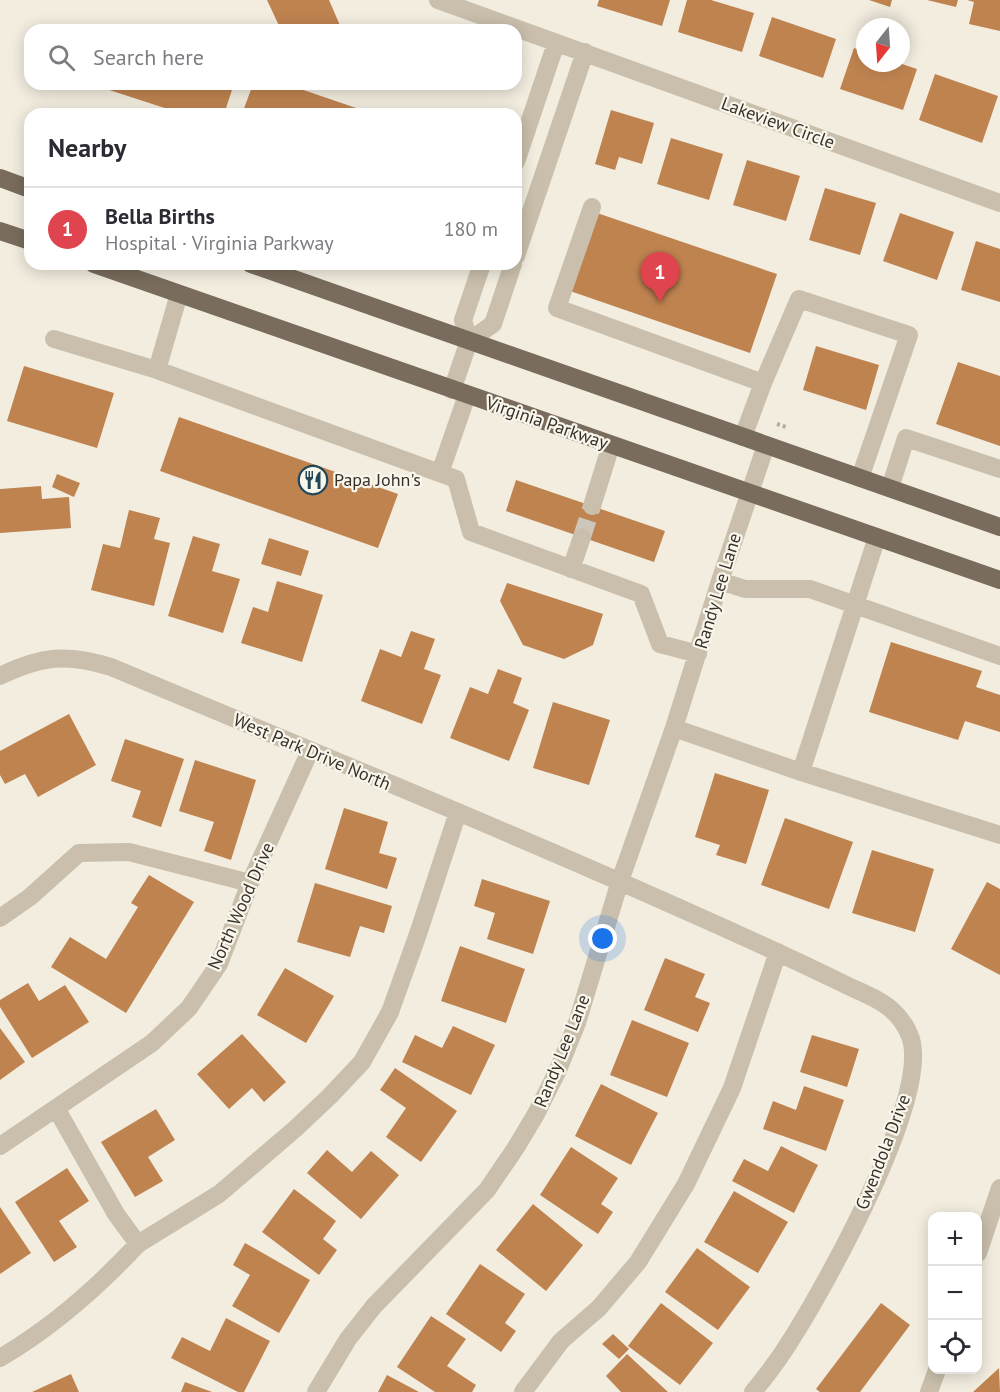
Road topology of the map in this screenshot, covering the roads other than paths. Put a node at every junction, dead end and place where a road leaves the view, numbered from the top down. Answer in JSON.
{"nodes":[{"id":1,"x":438,"y":0,"type":"edge"},
{"id":2,"x":504,"y":24,"type":"edge"},
{"id":3,"x":522,"y":31,"type":"edge"},
{"id":4,"x":556,"y":43,"type":"junction"},
{"id":5,"x":585,"y":52,"type":"junction"},
{"id":6,"x":522,"y":144,"type":"edge"},
{"id":7,"x":0,"y":178,"type":"edge"},
{"id":8,"x":24,"y":187,"type":"edge"},
{"id":9,"x":1000,"y":203,"type":"edge"},
{"id":10,"x":591,"y":207,"type":"dead end"},
{"id":11,"x":0,"y":231,"type":"edge"},
{"id":12,"x":522,"y":238,"type":"edge"},
{"id":13,"x":24,"y":240,"type":"edge"},
{"id":14,"x":111,"y":270,"type":"edge"},
{"id":15,"x":268,"y":270,"type":"edge"},
{"id":16,"x":480,"y":270,"type":"edge"},
{"id":17,"x":511,"y":270,"type":"edge"},
{"id":18,"x":179,"y":294,"type":"junction"},
{"id":19,"x":54,"y":339,"type":"dead end"},
{"id":20,"x":469,"y":341,"type":"junction"},
{"id":21,"x":157,"y":370,"type":"junction"},
{"id":22,"x":763,"y":383,"type":"junction"},
{"id":23,"x":459,"y":393,"type":"junction"},
{"id":24,"x":743,"y":437,"type":"junction"},
{"id":25,"x":611,"y":445,"type":"junction"},
{"id":26,"x":766,"y":445,"type":"junction"},
{"id":27,"x":1000,"y":469,"type":"edge"},
{"id":28,"x":440,"y":473,"type":"junction"},
{"id":29,"x":860,"y":478,"type":"junction"},
{"id":30,"x":890,"y":488,"type":"junction"},
{"id":31,"x":749,"y":492,"type":"junction"},
{"id":32,"x":592,"y":506,"type":"tunnel mouth"},
{"id":33,"x":1000,"y":527,"type":"edge"},
{"id":34,"x":582,"y":537,"type":"tunnel mouth"},
{"id":35,"x":877,"y":537,"type":"junction"},
{"id":36,"x":572,"y":569,"type":"junction"},
{"id":37,"x":720,"y":580,"type":"junction"},
{"id":38,"x":1000,"y":580,"type":"edge"},
{"id":39,"x":856,"y":606,"type":"junction"},
{"id":40,"x":698,"y":654,"type":"junction"},
{"id":41,"x":1000,"y":656,"type":"edge"},
{"id":42,"x":0,"y":676,"type":"edge"},
{"id":43,"x":674,"y":728,"type":"junction"},
{"id":44,"x":310,"y":751,"type":"junction"},
{"id":45,"x":801,"y":772,"type":"junction"},
{"id":46,"x":458,"y":812,"type":"junction"},
{"id":47,"x":1000,"y":835,"type":"edge"},
{"id":48,"x":620,"y":881,"type":"junction"},
{"id":49,"x":250,"y":883,"type":"junction"},
{"id":50,"x":0,"y":918,"type":"edge"},
{"id":51,"x":778,"y":952,"type":"junction"},
{"id":52,"x":56,"y":1108,"type":"junction"},
{"id":53,"x":0,"y":1146,"type":"edge"},
{"id":54,"x":1000,"y":1188,"type":"edge"},
{"id":55,"x":982,"y":1241,"type":"edge"},
{"id":56,"x":138,"y":1244,"type":"junction"},
{"id":57,"x":0,"y":1358,"type":"edge"},
{"id":58,"x":936,"y":1374,"type":"edge"},
{"id":59,"x":316,"y":1392,"type":"edge"},
{"id":60,"x":523,"y":1392,"type":"edge"},
{"id":61,"x":753,"y":1392,"type":"edge"},
{"id":62,"x":929,"y":1392,"type":"edge"}],
"edges":[{"from":1,"to":2,"type":"street","name":"Lakeview Circle"},
{"from":3,"to":4,"type":"street","name":"Lakeview Circle"},
{"from":4,"to":5,"type":"street","name":"Lakeview Circle"},
{"from":4,"to":6,"type":"street"},
{"from":5,"to":9,"type":"street","name":"Lakeview Circle"},
{"from":5,"to":12,"type":"street"},
{"from":7,"to":8,"type":"main road"},
{"from":10,"to":22,"type":"street"},
{"from":11,"to":13,"type":"main road"},
{"from":14,"to":18,"type":"main road","name":"Virginia Parkway"},
{"from":15,"to":20,"type":"main road"},
{"from":16,"to":20,"type":"street"},
{"from":17,"to":20,"type":"street"},
{"from":18,"to":21,"type":"street"},
{"from":18,"to":23,"type":"main road","name":"Virginia Parkway"},
{"from":19,"to":21,"type":"street"},
{"from":20,"to":23,"type":"street"},
{"from":20,"to":24,"type":"main road"},
{"from":21,"to":28,"type":"street"},
{"from":22,"to":24,"type":"street"},
{"from":22,"to":29,"type":"street"},
{"from":23,"to":25,"type":"main road","name":"Virginia Parkway"},
{"from":23,"to":28,"type":"street"},
{"from":24,"to":26,"type":"main road"},
{"from":25,"to":31,"type":"main road","name":"Virginia Parkway"},
{"from":25,"to":32,"type":"street"},
{"from":26,"to":29,"type":"main road"},
{"from":26,"to":31,"type":"street","name":"Randy Lee Lane"},
{"from":27,"to":30,"type":"street"},
{"from":28,"to":36,"type":"street"},
{"from":29,"to":30,"type":"main road"},
{"from":30,"to":33,"type":"main road"},
{"from":31,"to":35,"type":"main road","name":"Virginia Parkway"},
{"from":31,"to":37,"type":"street","name":"Randy Lee Lane"},
{"from":34,"to":36,"type":"street"},
{"from":35,"to":38,"type":"main road","name":"Virginia Parkway"},
{"from":35,"to":39,"type":"street"},
{"from":36,"to":40,"type":"street"},
{"from":37,"to":39,"type":"street"},
{"from":37,"to":40,"type":"street","name":"Randy Lee Lane"},
{"from":39,"to":41,"type":"street"},
{"from":39,"to":45,"type":"street"},
{"from":40,"to":43,"type":"street","name":"Randy Lee Lane"},
{"from":42,"to":44,"type":"street","name":"West Park Drive North"},
{"from":43,"to":45,"type":"street"},
{"from":43,"to":48,"type":"street","name":"Randy Lee Lane"},
{"from":44,"to":46,"type":"street","name":"West Park Drive North"},
{"from":44,"to":49,"type":"street","name":"North Wood Drive"},
{"from":45,"to":47,"type":"street"},
{"from":46,"to":48,"type":"street","name":"West Park Drive North"},
{"from":46,"to":56,"type":"street"},
{"from":48,"to":51,"type":"street","name":"Gwendola Drive"},
{"from":48,"to":59,"type":"street","name":"Randy Lee Lane"},
{"from":49,"to":50,"type":"street"},
{"from":49,"to":52,"type":"street","name":"North Wood Drive"},
{"from":51,"to":60,"type":"street"},
{"from":51,"to":61,"type":"street","name":"Gwendola Drive"},
{"from":52,"to":53,"type":"street","name":"North Wood Drive"},
{"from":52,"to":56,"type":"street"},
{"from":54,"to":55,"type":"street"},
{"from":56,"to":57,"type":"street"},
{"from":58,"to":62,"type":"street"}]}
